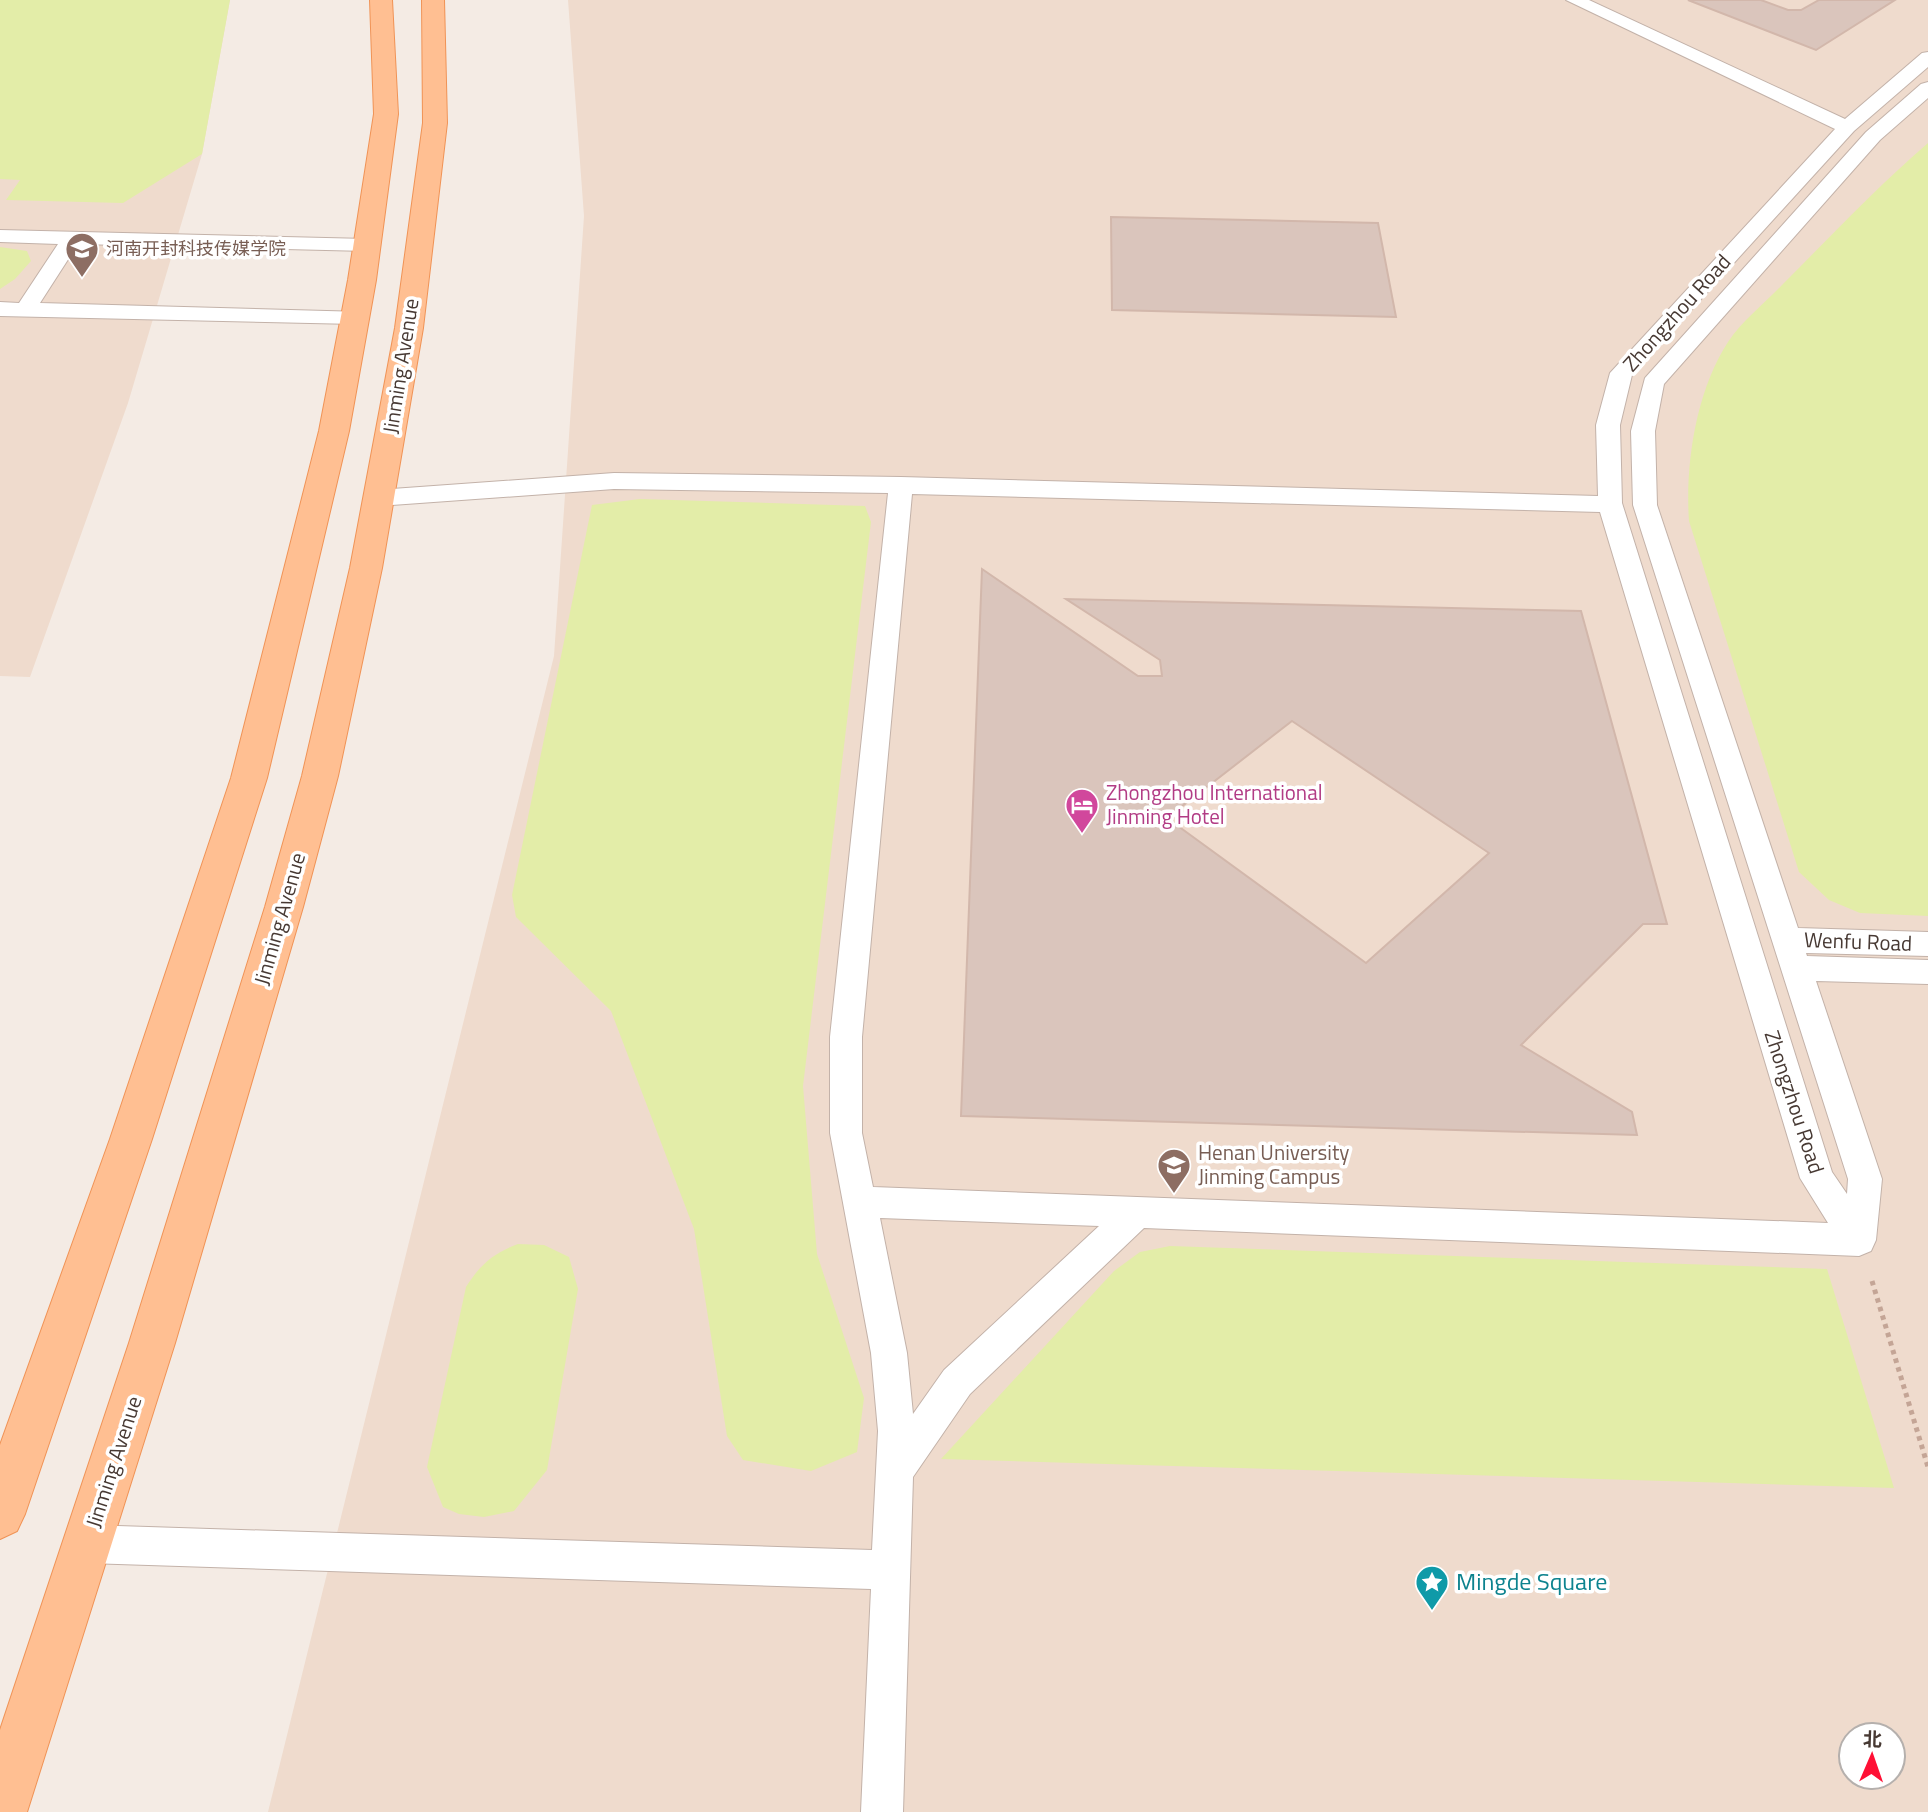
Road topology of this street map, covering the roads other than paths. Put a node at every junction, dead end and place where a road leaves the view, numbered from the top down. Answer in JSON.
{"nodes":[{"id":1,"x":381,"y":0,"type":"edge"},
{"id":2,"x":433,"y":0,"type":"edge"},
{"id":3,"x":1575,"y":0,"type":"edge"},
{"id":4,"x":1928,"y":57,"type":"edge"},
{"id":5,"x":1928,"y":88,"type":"edge"},
{"id":6,"x":1847,"y":127,"type":"junction"},
{"id":7,"x":0,"y":236,"type":"edge"},
{"id":8,"x":72,"y":238,"type":"junction"},
{"id":9,"x":367,"y":245,"type":"junction"},
{"id":10,"x":0,"y":309,"type":"edge"},
{"id":11,"x":25,"y":310,"type":"junction"},
{"id":12,"x":355,"y":317,"type":"junction"},
{"id":13,"x":901,"y":485,"type":"junction"},
{"id":14,"x":378,"y":498,"type":"junction"},
{"id":15,"x":1610,"y":504,"type":"junction"},
{"id":16,"x":1928,"y":944,"type":"edge"},
{"id":17,"x":1792,"y":954,"type":"junction"},
{"id":18,"x":1928,"y":972,"type":"edge"},
{"id":19,"x":860,"y":1202,"type":"junction"},
{"id":20,"x":1137,"y":1213,"type":"junction"},
{"id":21,"x":1859,"y":1240,"type":"junction"},
{"id":22,"x":894,"y":1472,"type":"junction"},
{"id":23,"x":0,"y":1514,"type":"edge"},
{"id":24,"x":87,"y":1544,"type":"junction"},
{"id":25,"x":891,"y":1570,"type":"junction"},
{"id":26,"x":1,"y":1812,"type":"edge"},
{"id":27,"x":882,"y":1812,"type":"edge"}],
"edges":[{"from":1,"to":9,"type":"main road"},
{"from":2,"to":14,"type":"main road","name":"Jinming Avenue"},
{"from":3,"to":6,"type":"lane"},
{"from":4,"to":6,"type":"lane","name":"Zhongzhou Road"},
{"from":5,"to":17,"type":"lane","name":"Zhongzhou Road"},
{"from":6,"to":15,"type":"lane","name":"Zhongzhou Road"},
{"from":7,"to":8,"type":"lane"},
{"from":8,"to":9,"type":"lane"},
{"from":8,"to":11,"type":"lane"},
{"from":9,"to":12,"type":"main road"},
{"from":10,"to":11,"type":"lane"},
{"from":11,"to":12,"type":"lane"},
{"from":12,"to":23,"type":"main road"},
{"from":13,"to":14,"type":"lane"},
{"from":13,"to":15,"type":"lane"},
{"from":13,"to":19,"type":"lane"},
{"from":14,"to":24,"type":"main road","name":"Jinming Avenue"},
{"from":15,"to":21,"type":"lane","name":"Zhongzhou Road"},
{"from":16,"to":17,"type":"lane","name":"Wenfu Road"},
{"from":17,"to":18,"type":"lane","name":"Wenfu Road"},
{"from":17,"to":21,"type":"lane","name":"Zhongzhou Road"},
{"from":19,"to":20,"type":"lane"},
{"from":19,"to":22,"type":"lane"},
{"from":20,"to":21,"type":"lane"},
{"from":20,"to":22,"type":"lane"},
{"from":22,"to":25,"type":"lane"},
{"from":24,"to":25,"type":"lane"},
{"from":24,"to":26,"type":"main road","name":"Jinming Avenue"},
{"from":25,"to":27,"type":"lane"}]}
